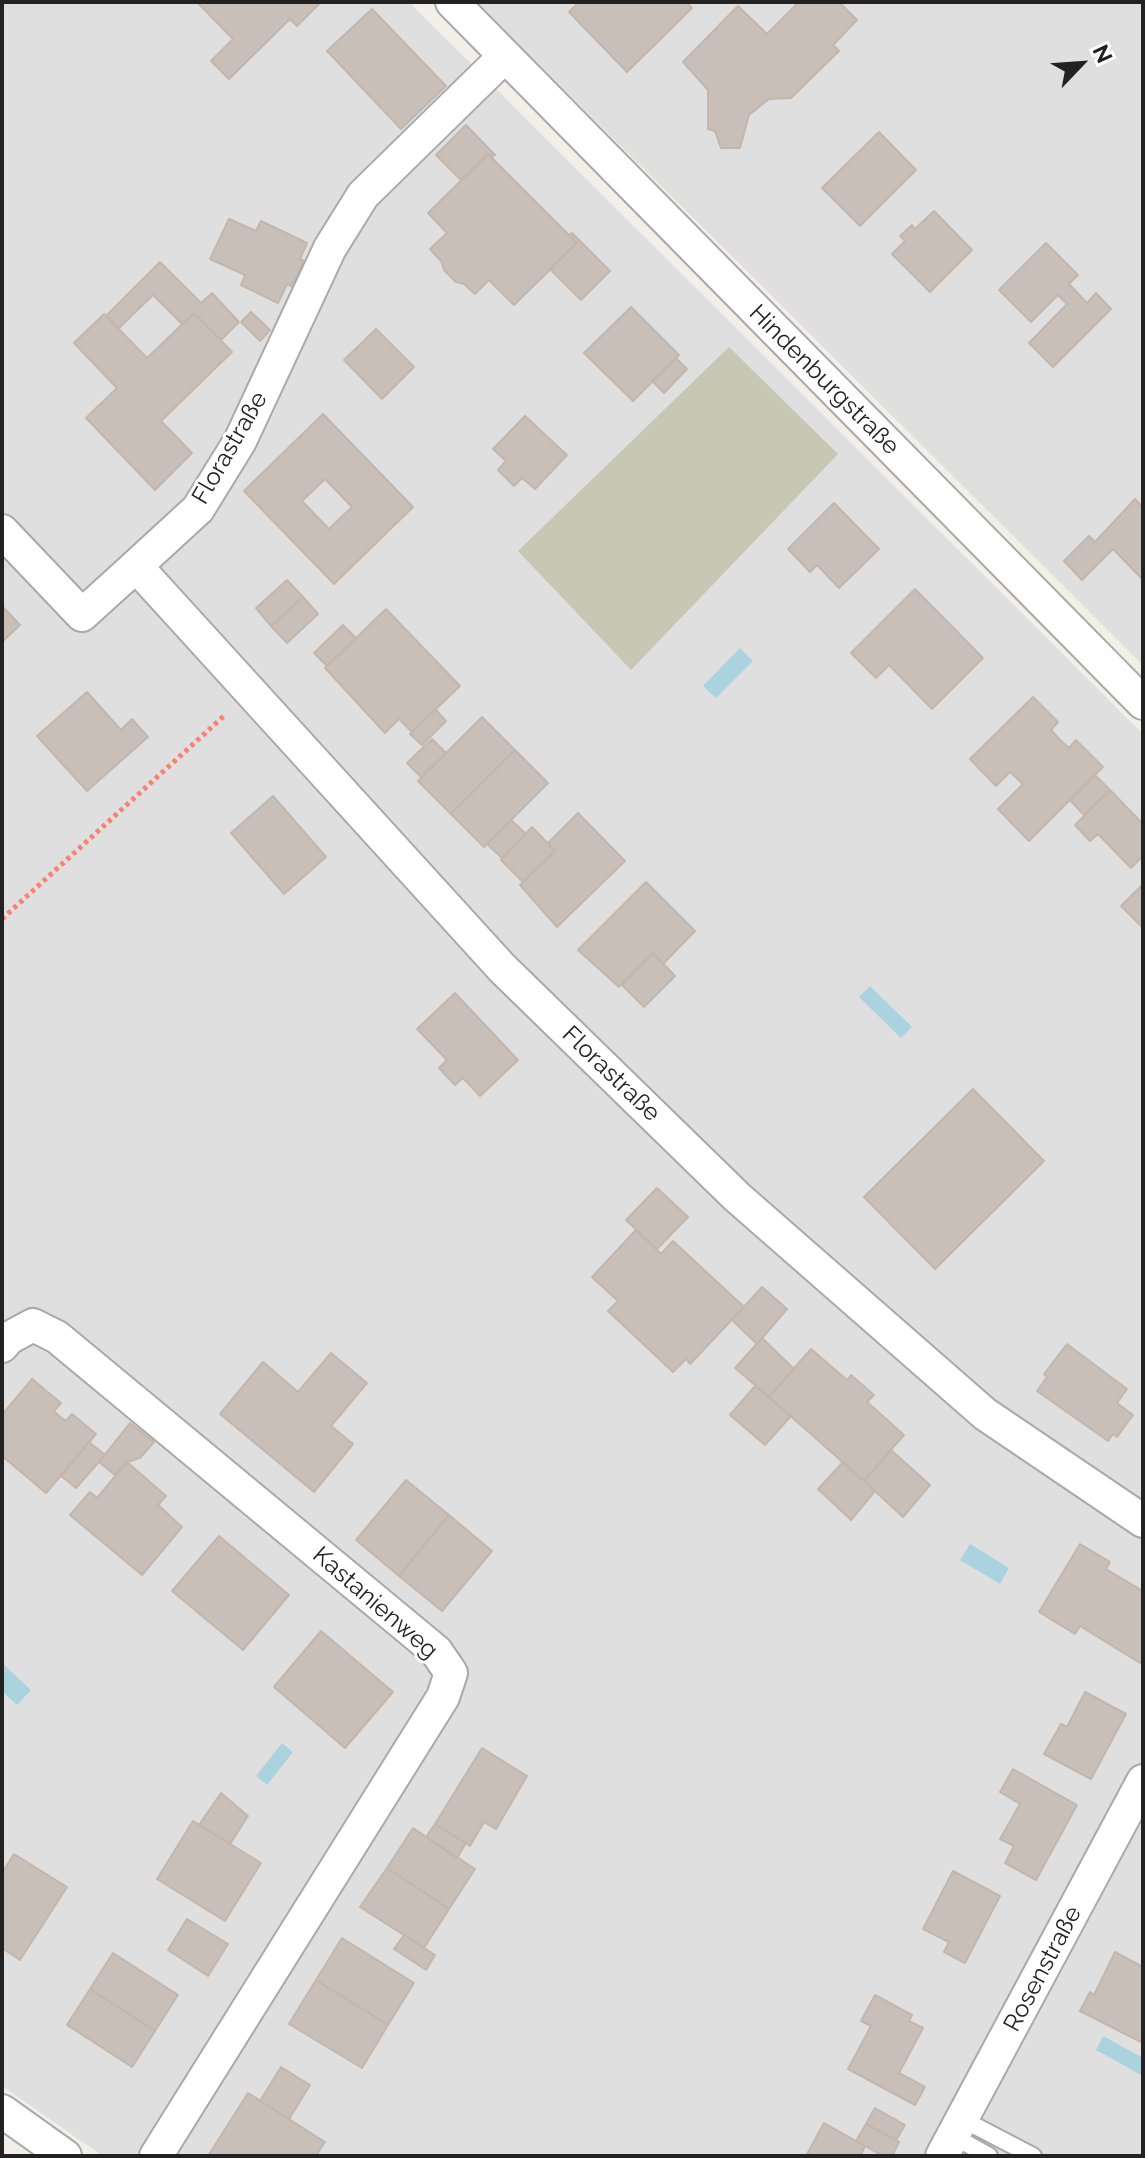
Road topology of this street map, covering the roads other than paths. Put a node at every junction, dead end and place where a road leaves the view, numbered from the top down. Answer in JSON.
{"nodes":[{"id":1,"x":452,"y":2,"type":"edge"},
{"id":2,"x":505,"y":56,"type":"junction"},
{"id":3,"x":2,"y":531,"type":"edge"},
{"id":4,"x":136,"y":566,"type":"junction"},
{"id":5,"x":1143,"y":703,"type":"edge"},
{"id":6,"x":2,"y":1346,"type":"edge"},
{"id":7,"x":1143,"y":1521,"type":"edge"},
{"id":8,"x":1143,"y":1781,"type":"edge"},
{"id":9,"x":2,"y":2111,"type":"edge"},
{"id":10,"x":952,"y":2137,"type":"edge"},
{"id":11,"x":65,"y":2156,"type":"edge"},
{"id":12,"x":156,"y":2156,"type":"edge"},
{"id":13,"x":989,"y":2156,"type":"edge"},
{"id":14,"x":1033,"y":2156,"type":"edge"}],
"edges":[{"from":1,"to":2,"type":"street","name":"Hindenburgstraße"},
{"from":2,"to":4,"type":"street","name":"Florastraße"},
{"from":2,"to":5,"type":"street","name":"Hindenburgstraße"},
{"from":3,"to":4,"type":"street","name":"Florastraße"},
{"from":4,"to":7,"type":"street","name":"Florastraße"},
{"from":6,"to":12,"type":"street","name":"Kastanienweg"},
{"from":8,"to":10,"type":"street","name":"Rosenstraße"},
{"from":9,"to":11,"type":"street"},
{"from":10,"to":13,"type":"lane"},
{"from":10,"to":14,"type":"lane"}]}
